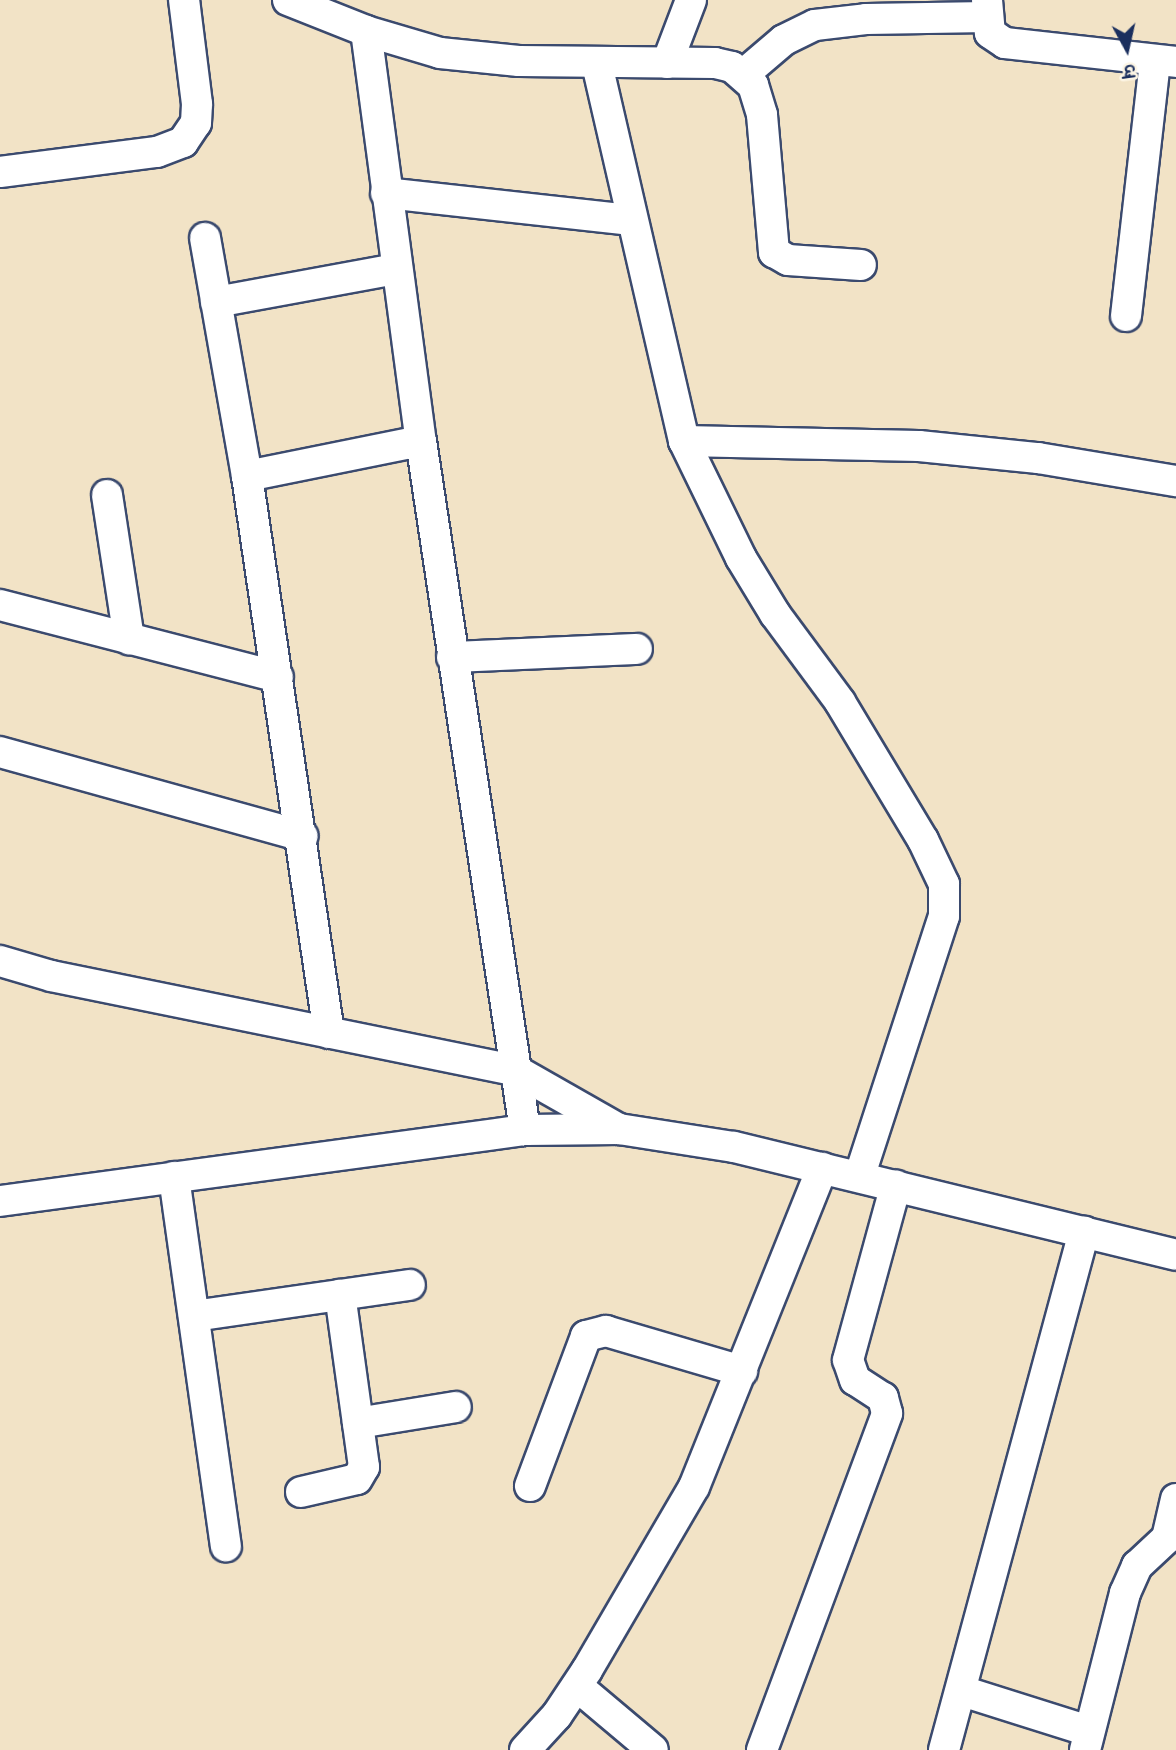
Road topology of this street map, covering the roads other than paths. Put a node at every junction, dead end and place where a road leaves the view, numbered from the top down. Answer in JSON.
{"nodes":[{"id":1,"x":184,"y":0,"type":"edge"},
{"id":2,"x":288,"y":0,"type":"edge"},
{"id":3,"x":691,"y":0,"type":"edge"},
{"id":4,"x":988,"y":9,"type":"edge"},
{"id":5,"x":366,"y":31,"type":"junction"},
{"id":6,"x":1166,"y":62,"type":"edge"},
{"id":7,"x":597,"y":64,"type":"junction"},
{"id":8,"x":667,"y":64,"type":"junction"},
{"id":9,"x":744,"y":74,"type":"junction"},
{"id":10,"x":0,"y":172,"type":"edge"},
{"id":11,"x":386,"y":192,"type":"junction"},
{"id":12,"x":631,"y":220,"type":"junction"},
{"id":13,"x":205,"y":238,"type":"dead end"},
{"id":14,"x":861,"y":265,"type":"dead end"},
{"id":15,"x":396,"y":269,"type":"junction"},
{"id":16,"x":216,"y":302,"type":"junction"},
{"id":17,"x":1126,"y":316,"type":"dead end"},
{"id":18,"x":421,"y":441,"type":"junction"},
{"id":19,"x":684,"y":441,"type":"junction"},
{"id":20,"x":247,"y":476,"type":"junction"},
{"id":21,"x":1176,"y":481,"type":"edge"},
{"id":22,"x":107,"y":495,"type":"dead end"},
{"id":23,"x":0,"y":605,"type":"edge"},
{"id":24,"x":129,"y":639,"type":"junction"},
{"id":25,"x":637,"y":649,"type":"dead end"},
{"id":26,"x":452,"y":657,"type":"junction"},
{"id":27,"x":278,"y":677,"type":"junction"},
{"id":28,"x":0,"y":752,"type":"edge"},
{"id":29,"x":303,"y":836,"type":"junction"},
{"id":30,"x":0,"y":961,"type":"edge"},
{"id":31,"x":329,"y":1034,"type":"junction"},
{"id":32,"x":515,"y":1070,"type":"junction"},
{"id":33,"x":619,"y":1129,"type":"junction"},
{"id":34,"x":525,"y":1130,"type":"junction"},
{"id":35,"x":822,"y":1168,"type":"junction"},
{"id":36,"x":174,"y":1177,"type":"junction"},
{"id":37,"x":859,"y":1177,"type":"junction"},
{"id":38,"x":896,"y":1185,"type":"junction"},
{"id":39,"x":0,"y":1201,"type":"edge"},
{"id":40,"x":1083,"y":1232,"type":"junction"},
{"id":41,"x":1176,"y":1255,"type":"edge"},
{"id":42,"x":410,"y":1285,"type":"dead end"},
{"id":43,"x":340,"y":1295,"type":"junction"},
{"id":44,"x":194,"y":1316,"type":"junction"},
{"id":45,"x":742,"y":1371,"type":"junction"},
{"id":46,"x":456,"y":1407,"type":"dead end"},
{"id":47,"x":358,"y":1423,"type":"junction"},
{"id":48,"x":530,"y":1486,"type":"dead end"},
{"id":49,"x":301,"y":1492,"type":"dead end"},
{"id":50,"x":1176,"y":1499,"type":"edge"},
{"id":51,"x":226,"y":1546,"type":"dead end"},
{"id":52,"x":577,"y":1686,"type":"junction"},
{"id":53,"x":962,"y":1691,"type":"junction"},
{"id":54,"x":1087,"y":1740,"type":"edge"},
{"id":55,"x":524,"y":1750,"type":"edge"},
{"id":56,"x":653,"y":1750,"type":"edge"},
{"id":57,"x":762,"y":1750,"type":"edge"},
{"id":58,"x":944,"y":1750,"type":"edge"}],
"edges":[{"from":1,"to":10,"type":"street"},
{"from":2,"to":5,"type":"street"},
{"from":3,"to":8,"type":"street"},
{"from":4,"to":6,"type":"street"},
{"from":4,"to":9,"type":"street"},
{"from":5,"to":7,"type":"street"},
{"from":5,"to":11,"type":"street"},
{"from":6,"to":17,"type":"street"},
{"from":7,"to":8,"type":"street"},
{"from":7,"to":12,"type":"street"},
{"from":8,"to":9,"type":"street"},
{"from":9,"to":14,"type":"street"},
{"from":11,"to":12,"type":"street"},
{"from":11,"to":15,"type":"street"},
{"from":12,"to":19,"type":"street"},
{"from":13,"to":16,"type":"street"},
{"from":15,"to":16,"type":"street"},
{"from":15,"to":18,"type":"street"},
{"from":16,"to":20,"type":"street"},
{"from":18,"to":20,"type":"street"},
{"from":18,"to":26,"type":"street"},
{"from":19,"to":21,"type":"street"},
{"from":19,"to":37,"type":"street"},
{"from":20,"to":27,"type":"street"},
{"from":22,"to":24,"type":"street"},
{"from":23,"to":24,"type":"street"},
{"from":24,"to":27,"type":"street"},
{"from":25,"to":26,"type":"street"},
{"from":26,"to":32,"type":"street"},
{"from":27,"to":29,"type":"street"},
{"from":28,"to":29,"type":"street"},
{"from":29,"to":31,"type":"street"},
{"from":30,"to":31,"type":"street"},
{"from":31,"to":32,"type":"street"},
{"from":32,"to":33,"type":"street"},
{"from":32,"to":34,"type":"street"},
{"from":33,"to":34,"type":"street"},
{"from":33,"to":35,"type":"street"},
{"from":34,"to":36,"type":"street"},
{"from":35,"to":37,"type":"street"},
{"from":35,"to":45,"type":"street"},
{"from":36,"to":39,"type":"street"},
{"from":36,"to":44,"type":"street"},
{"from":37,"to":38,"type":"street"},
{"from":38,"to":40,"type":"street"},
{"from":38,"to":57,"type":"street"},
{"from":40,"to":41,"type":"street"},
{"from":40,"to":53,"type":"street"},
{"from":42,"to":43,"type":"street"},
{"from":43,"to":44,"type":"street"},
{"from":43,"to":47,"type":"street"},
{"from":44,"to":51,"type":"street"},
{"from":45,"to":48,"type":"street"},
{"from":45,"to":52,"type":"street"},
{"from":46,"to":47,"type":"street"},
{"from":47,"to":49,"type":"street"},
{"from":50,"to":54,"type":"street"},
{"from":52,"to":55,"type":"street"},
{"from":52,"to":56,"type":"street"},
{"from":53,"to":54,"type":"street"},
{"from":53,"to":58,"type":"street"}]}
